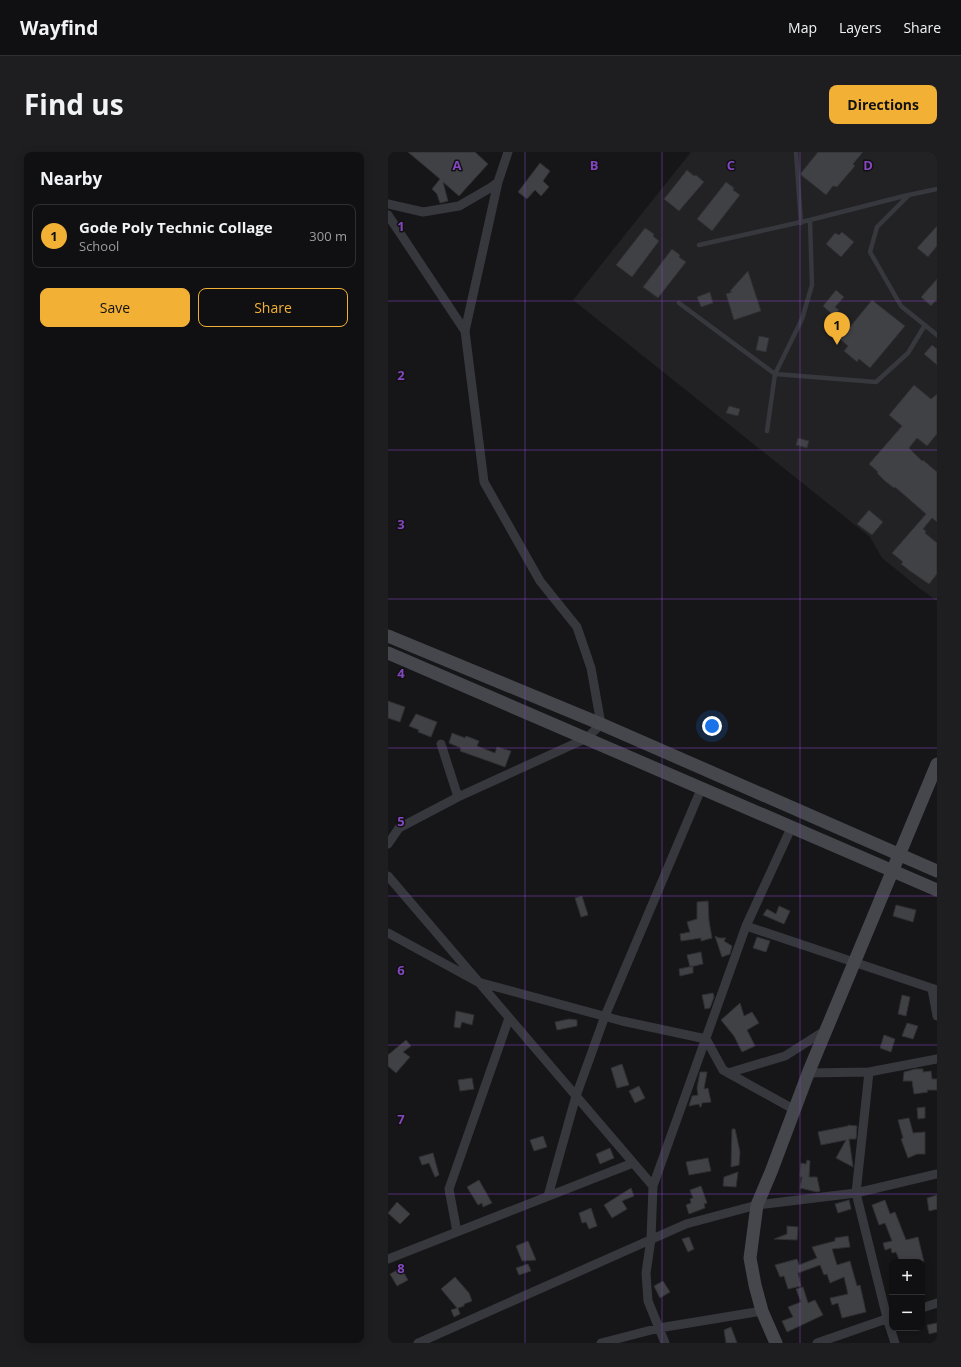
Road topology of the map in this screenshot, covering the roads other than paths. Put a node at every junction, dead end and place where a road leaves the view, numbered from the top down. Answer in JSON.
{"nodes":[{"id":1,"x":508,"y":152,"type":"edge"},
{"id":2,"x":796,"y":152,"type":"edge"},
{"id":3,"x":498,"y":182,"type":"junction"},
{"id":4,"x":937,"y":189,"type":"edge"},
{"id":5,"x":909,"y":195,"type":"junction"},
{"id":6,"x":388,"y":204,"type":"edge"},
{"id":7,"x":388,"y":215,"type":"edge"},
{"id":8,"x":810,"y":220,"type":"junction"},
{"id":9,"x":801,"y":223,"type":"junction"},
{"id":10,"x":699,"y":245,"type":"dead end"},
{"id":11,"x":679,"y":303,"type":"dead end"},
{"id":12,"x":925,"y":325,"type":"junction"},
{"id":13,"x":465,"y":331,"type":"junction"},
{"id":14,"x":937,"y":335,"type":"edge"},
{"id":15,"x":776,"y":374,"type":"junction"},
{"id":16,"x":767,"y":431,"type":"dead end"},
{"id":17,"x":388,"y":636,"type":"edge"},
{"id":18,"x":388,"y":653,"type":"edge"},
{"id":19,"x":601,"y":724,"type":"junction"},
{"id":20,"x":587,"y":738,"type":"junction"},
{"id":21,"x":441,"y":744,"type":"dead end"},
{"id":22,"x":937,"y":764,"type":"edge"},
{"id":23,"x":702,"y":788,"type":"junction"},
{"id":24,"x":458,"y":797,"type":"junction"},
{"id":25,"x":792,"y":826,"type":"junction"},
{"id":26,"x":388,"y":844,"type":"edge"},
{"id":27,"x":899,"y":855,"type":"junction"},
{"id":28,"x":893,"y":869,"type":"junction"},
{"id":29,"x":937,"y":871,"type":"edge"},
{"id":30,"x":388,"y":876,"type":"edge"},
{"id":31,"x":937,"y":890,"type":"edge"},
{"id":32,"x":746,"y":926,"type":"junction"},
{"id":33,"x":388,"y":933,"type":"edge"},
{"id":34,"x":854,"y":962,"type":"junction"},
{"id":35,"x":478,"y":982,"type":"junction"},
{"id":36,"x":934,"y":990,"type":"edge"},
{"id":37,"x":606,"y":1016,"type":"junction"},
{"id":38,"x":937,"y":1016,"type":"edge"},
{"id":39,"x":509,"y":1018,"type":"junction"},
{"id":40,"x":826,"y":1030,"type":"junction"},
{"id":41,"x":706,"y":1039,"type":"junction"},
{"id":42,"x":937,"y":1059,"type":"edge"},
{"id":43,"x":728,"y":1072,"type":"junction"},
{"id":44,"x":869,"y":1072,"type":"junction"},
{"id":45,"x":808,"y":1073,"type":"junction"},
{"id":46,"x":576,"y":1096,"type":"junction"},
{"id":47,"x":795,"y":1110,"type":"junction"},
{"id":48,"x":633,"y":1163,"type":"junction"},
{"id":49,"x":937,"y":1174,"type":"edge"},
{"id":50,"x":654,"y":1186,"type":"junction"},
{"id":51,"x":856,"y":1193,"type":"junction"},
{"id":52,"x":548,"y":1196,"type":"junction"},
{"id":53,"x":758,"y":1205,"type":"junction"},
{"id":54,"x":457,"y":1232,"type":"junction"},
{"id":55,"x":651,"y":1240,"type":"junction"},
{"id":56,"x":388,"y":1259,"type":"edge"},
{"id":57,"x":937,"y":1303,"type":"edge"},
{"id":58,"x":925,"y":1307,"type":"edge"},
{"id":59,"x":762,"y":1311,"type":"junction"},
{"id":60,"x":889,"y":1314,"type":"edge"},
{"id":61,"x":889,"y":1318,"type":"edge"},
{"id":62,"x":658,"y":1328,"type":"junction"},
{"id":63,"x":893,"y":1331,"type":"edge"},
{"id":64,"x":418,"y":1343,"type":"edge"},
{"id":65,"x":602,"y":1343,"type":"edge"},
{"id":66,"x":665,"y":1343,"type":"edge"},
{"id":67,"x":776,"y":1343,"type":"edge"},
{"id":68,"x":817,"y":1343,"type":"edge"},
{"id":69,"x":896,"y":1343,"type":"edge"}],
"edges":[{"from":1,"to":3,"type":"street"},
{"from":2,"to":9,"type":"lane"},
{"from":3,"to":6,"type":"street"},
{"from":3,"to":13,"type":"street"},
{"from":4,"to":5,"type":"lane"},
{"from":5,"to":8,"type":"lane"},
{"from":5,"to":12,"type":"lane"},
{"from":7,"to":13,"type":"street"},
{"from":8,"to":9,"type":"lane"},
{"from":8,"to":15,"type":"lane"},
{"from":9,"to":10,"type":"lane"},
{"from":11,"to":15,"type":"lane"},
{"from":12,"to":14,"type":"lane"},
{"from":12,"to":15,"type":"lane"},
{"from":13,"to":19,"type":"street"},
{"from":15,"to":16,"type":"lane"},
{"from":17,"to":19,"type":"street"},
{"from":18,"to":20,"type":"street"},
{"from":19,"to":20,"type":"street"},
{"from":19,"to":27,"type":"street"},
{"from":20,"to":23,"type":"street"},
{"from":20,"to":24,"type":"street"},
{"from":21,"to":24,"type":"street"},
{"from":22,"to":27,"type":"street"},
{"from":23,"to":25,"type":"street"},
{"from":23,"to":37,"type":"street"},
{"from":24,"to":26,"type":"street"},
{"from":25,"to":28,"type":"street"},
{"from":25,"to":32,"type":"street"},
{"from":27,"to":28,"type":"street"},
{"from":27,"to":29,"type":"street"},
{"from":28,"to":31,"type":"street"},
{"from":28,"to":34,"type":"street"},
{"from":30,"to":35,"type":"street"},
{"from":32,"to":34,"type":"street"},
{"from":32,"to":41,"type":"street"},
{"from":33,"to":35,"type":"street"},
{"from":34,"to":36,"type":"street"},
{"from":34,"to":40,"type":"street"},
{"from":35,"to":37,"type":"street"},
{"from":35,"to":39,"type":"street"},
{"from":36,"to":38,"type":"street"},
{"from":37,"to":41,"type":"street"},
{"from":37,"to":46,"type":"street"},
{"from":39,"to":46,"type":"street"},
{"from":39,"to":54,"type":"street"},
{"from":40,"to":43,"type":"street"},
{"from":40,"to":45,"type":"street"},
{"from":41,"to":43,"type":"street"},
{"from":41,"to":50,"type":"street"},
{"from":42,"to":44,"type":"street"},
{"from":43,"to":47,"type":"street"},
{"from":44,"to":45,"type":"street"},
{"from":44,"to":51,"type":"street"},
{"from":45,"to":47,"type":"street"},
{"from":46,"to":48,"type":"street"},
{"from":46,"to":52,"type":"street"},
{"from":47,"to":53,"type":"street"},
{"from":48,"to":50,"type":"street"},
{"from":48,"to":52,"type":"street"},
{"from":49,"to":51,"type":"street"},
{"from":50,"to":55,"type":"street"},
{"from":51,"to":53,"type":"street"},
{"from":51,"to":60,"type":"street"},
{"from":52,"to":54,"type":"street"},
{"from":53,"to":55,"type":"street"},
{"from":53,"to":59,"type":"street"},
{"from":54,"to":56,"type":"street"},
{"from":55,"to":62,"type":"street"},
{"from":55,"to":64,"type":"street"},
{"from":57,"to":58,"type":"street"},
{"from":59,"to":62,"type":"street"},
{"from":59,"to":67,"type":"street"},
{"from":61,"to":68,"type":"street"},
{"from":62,"to":65,"type":"street"},
{"from":62,"to":66,"type":"street"},
{"from":63,"to":69,"type":"street"}]}
